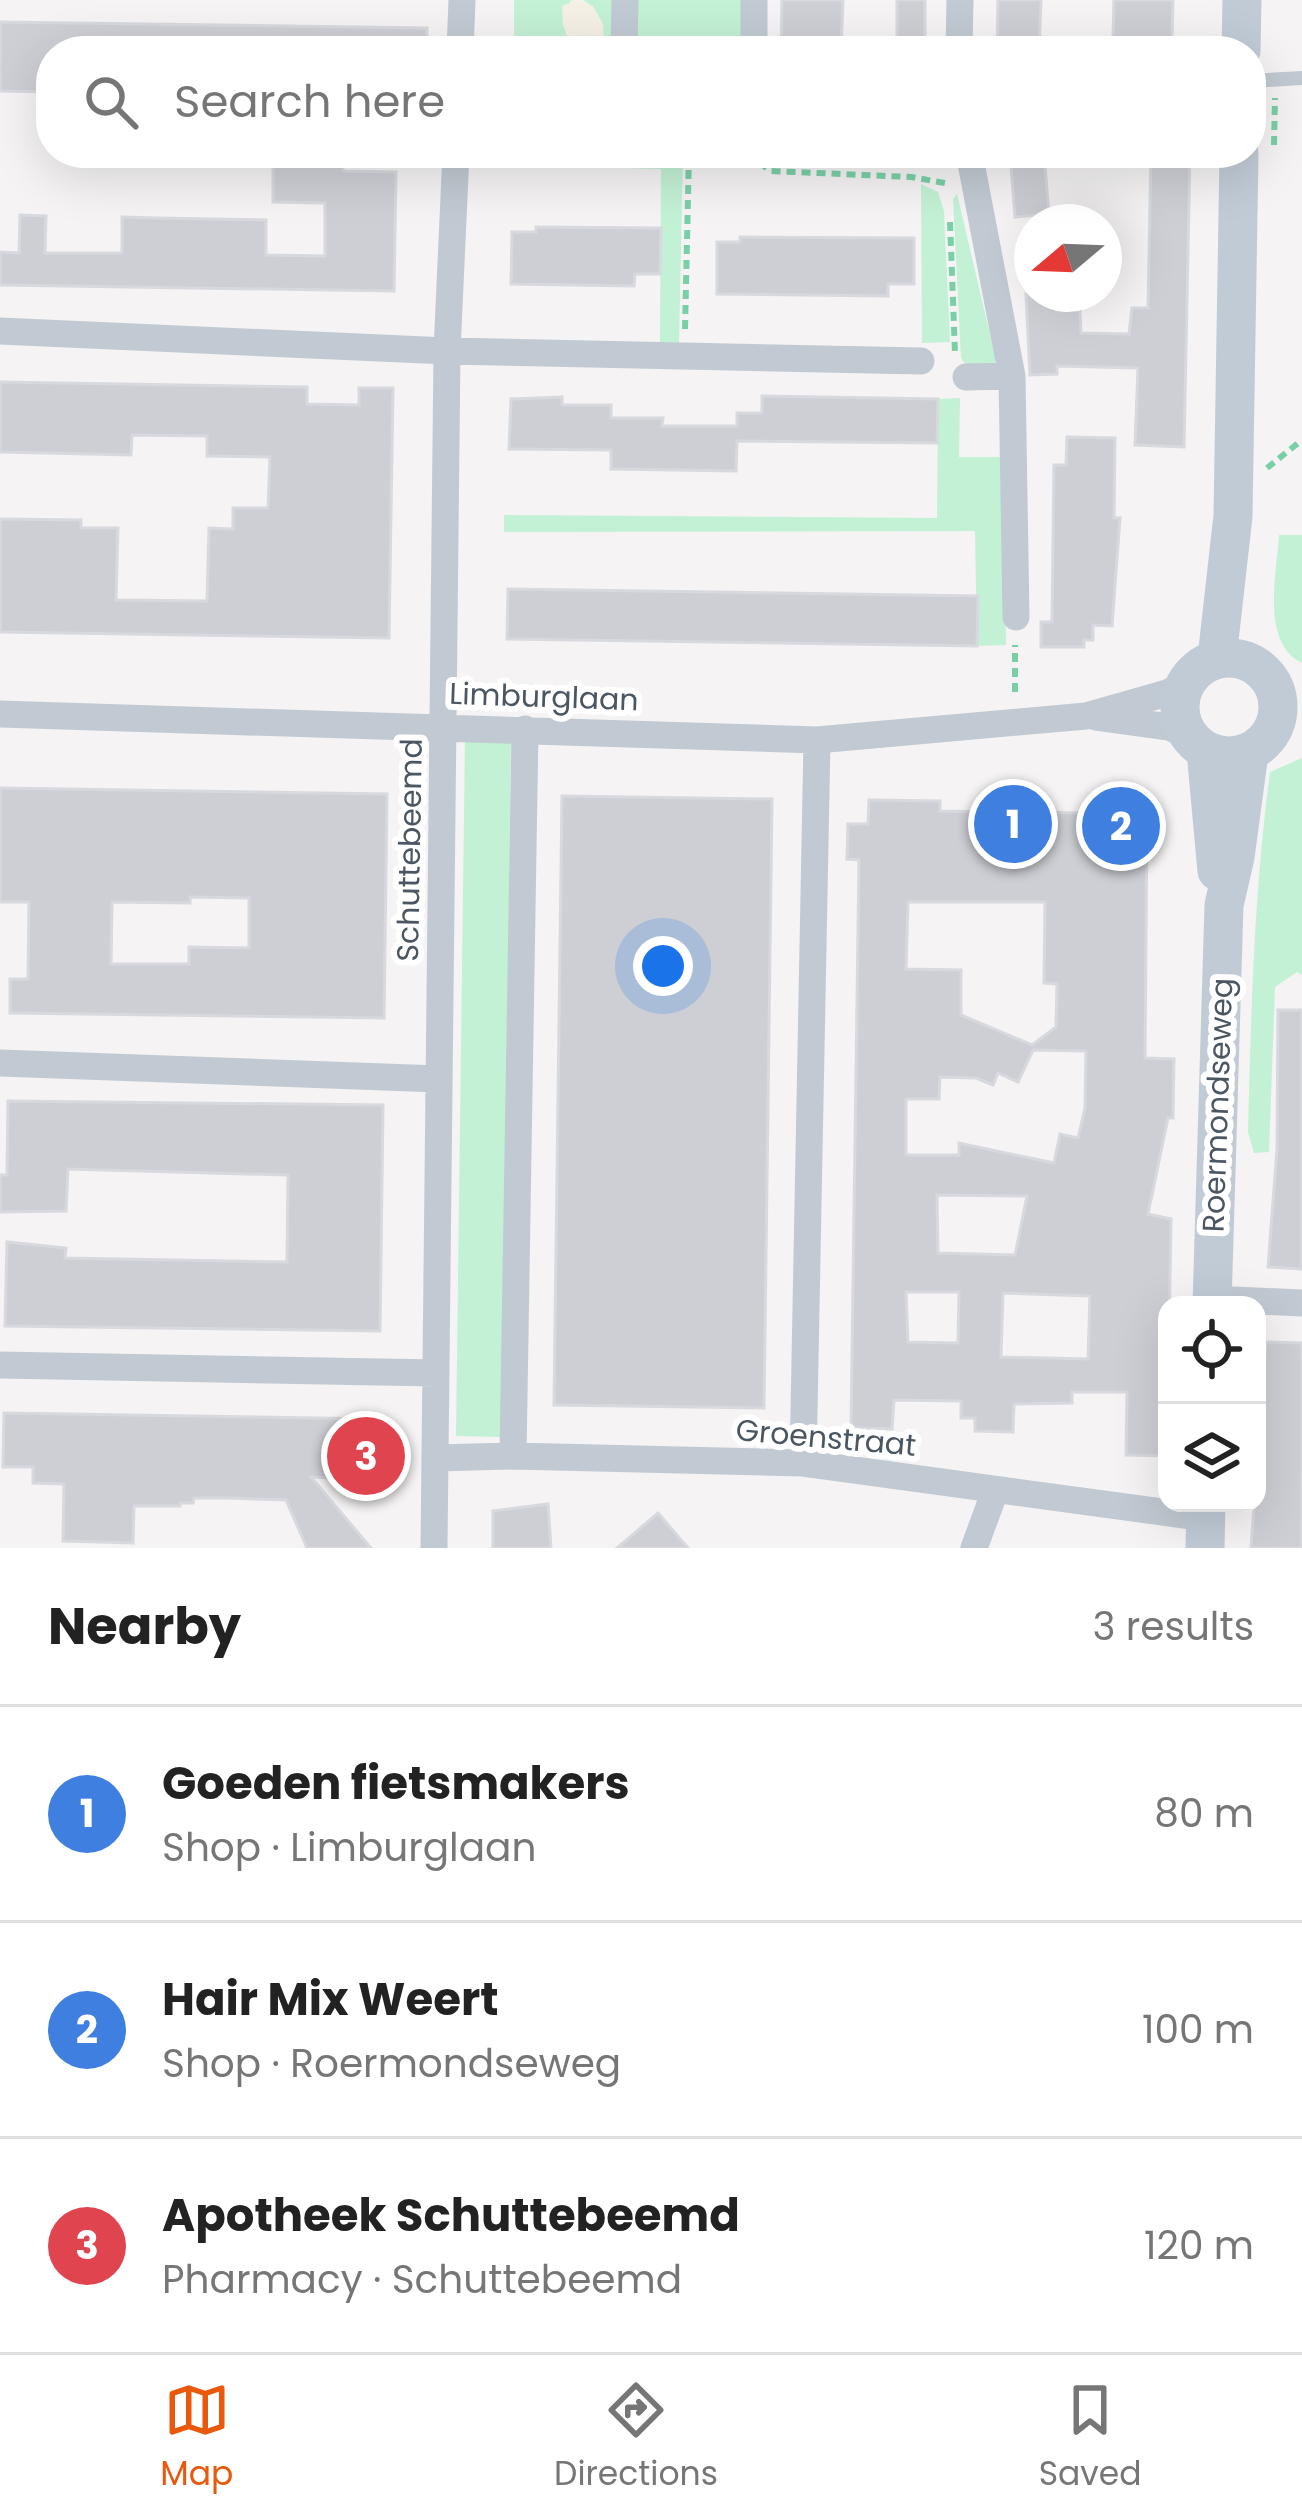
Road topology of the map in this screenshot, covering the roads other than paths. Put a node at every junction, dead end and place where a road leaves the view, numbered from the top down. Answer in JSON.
{"nodes":[{"id":1,"x":462,"y":0,"type":"edge"},
{"id":2,"x":625,"y":0,"type":"edge"},
{"id":3,"x":754,"y":0,"type":"edge"},
{"id":4,"x":960,"y":0,"type":"edge"},
{"id":5,"x":1242,"y":0,"type":"edge"},
{"id":6,"x":461,"y":36,"type":"edge"},
{"id":7,"x":624,"y":36,"type":"edge"},
{"id":8,"x":754,"y":36,"type":"edge"},
{"id":9,"x":959,"y":36,"type":"edge"},
{"id":10,"x":1241,"y":36,"type":"edge"},
{"id":11,"x":1302,"y":78,"type":"edge"},
{"id":12,"x":1266,"y":80,"type":"edge"},
{"id":13,"x":455,"y":168,"type":"edge"},
{"id":14,"x":961,"y":168,"type":"edge"},
{"id":15,"x":1239,"y":168,"type":"edge"},
{"id":16,"x":0,"y":331,"type":"edge"},
{"id":17,"x":447,"y":351,"type":"junction"},
{"id":18,"x":921,"y":361,"type":"dead end"},
{"id":19,"x":961,"y":369,"type":"road end"},
{"id":20,"x":1012,"y":376,"type":"junction"},
{"id":21,"x":1016,"y":617,"type":"road end"},
{"id":22,"x":1261,"y":674,"type":"edge"},
{"id":23,"x":1185,"y":684,"type":"junction"},
{"id":24,"x":0,"y":715,"type":"edge"},
{"id":25,"x":1086,"y":716,"type":"junction"},
{"id":26,"x":444,"y":728,"type":"junction"},
{"id":27,"x":525,"y":728,"type":"junction"},
{"id":28,"x":1275,"y":736,"type":"edge"},
{"id":29,"x":817,"y":740,"type":"junction"},
{"id":30,"x":1197,"y":743,"type":"junction"},
{"id":31,"x":1224,"y":905,"type":"junction"},
{"id":32,"x":0,"y":1063,"type":"edge"},
{"id":33,"x":439,"y":1079,"type":"junction"},
{"id":34,"x":1212,"y":1296,"type":"edge"},
{"id":35,"x":1266,"y":1303,"type":"edge"},
{"id":36,"x":1302,"y":1303,"type":"edge"},
{"id":37,"x":0,"y":1365,"type":"edge"},
{"id":38,"x":436,"y":1373,"type":"junction"},
{"id":39,"x":513,"y":1456,"type":"junction"},
{"id":40,"x":437,"y":1458,"type":"junction"},
{"id":41,"x":803,"y":1463,"type":"junction"},
{"id":42,"x":995,"y":1491,"type":"junction"},
{"id":43,"x":1206,"y":1523,"type":"edge"},
{"id":44,"x":434,"y":1548,"type":"edge"},
{"id":45,"x":974,"y":1548,"type":"edge"}],
"edges":[{"from":1,"to":6,"type":"street"},
{"from":2,"to":7,"type":"street"},
{"from":3,"to":8,"type":"street"},
{"from":4,"to":9,"type":"street"},
{"from":5,"to":10,"type":"street"},
{"from":11,"to":12,"type":"lane"},
{"from":13,"to":17,"type":"street","name":"Schuttebeemd"},
{"from":14,"to":20,"type":"street"},
{"from":15,"to":22,"type":"street"},
{"from":16,"to":17,"type":"street"},
{"from":17,"to":18,"type":"street"},
{"from":17,"to":26,"type":"street","name":"Schuttebeemd"},
{"from":19,"to":20,"type":"street"},
{"from":20,"to":21,"type":"street"},
{"from":22,"to":23,"type":"street"},
{"from":22,"to":28,"type":"street"},
{"from":23,"to":25,"type":"street","name":"Limburglaan"},
{"from":23,"to":30,"type":"street"},
{"from":24,"to":26,"type":"street","name":"Limburglaan"},
{"from":25,"to":29,"type":"street","name":"Limburglaan"},
{"from":25,"to":30,"type":"street","name":"Limburglaan"},
{"from":26,"to":27,"type":"street","name":"Limburglaan"},
{"from":26,"to":33,"type":"street","name":"Schuttebeemd"},
{"from":27,"to":29,"type":"street","name":"Limburglaan"},
{"from":27,"to":39,"type":"street"},
{"from":28,"to":30,"type":"street"},
{"from":28,"to":31,"type":"street","name":"Roermondseweg"},
{"from":29,"to":41,"type":"street"},
{"from":30,"to":31,"type":"street","name":"Roermondseweg"},
{"from":31,"to":34,"type":"street","name":"Roermondseweg"},
{"from":32,"to":33,"type":"street"},
{"from":33,"to":38,"type":"street","name":"Schuttebeemd"},
{"from":35,"to":36,"type":"street"},
{"from":37,"to":38,"type":"street"},
{"from":38,"to":40,"type":"street","name":"Schuttebeemd"},
{"from":39,"to":40,"type":"street","name":"Groenstraat"},
{"from":39,"to":41,"type":"street","name":"Groenstraat"},
{"from":40,"to":44,"type":"street","name":"Schuttebeemd"},
{"from":41,"to":42,"type":"street","name":"Groenstraat"},
{"from":42,"to":43,"type":"street","name":"Groenstraat"},
{"from":42,"to":45,"type":"street"}]}
